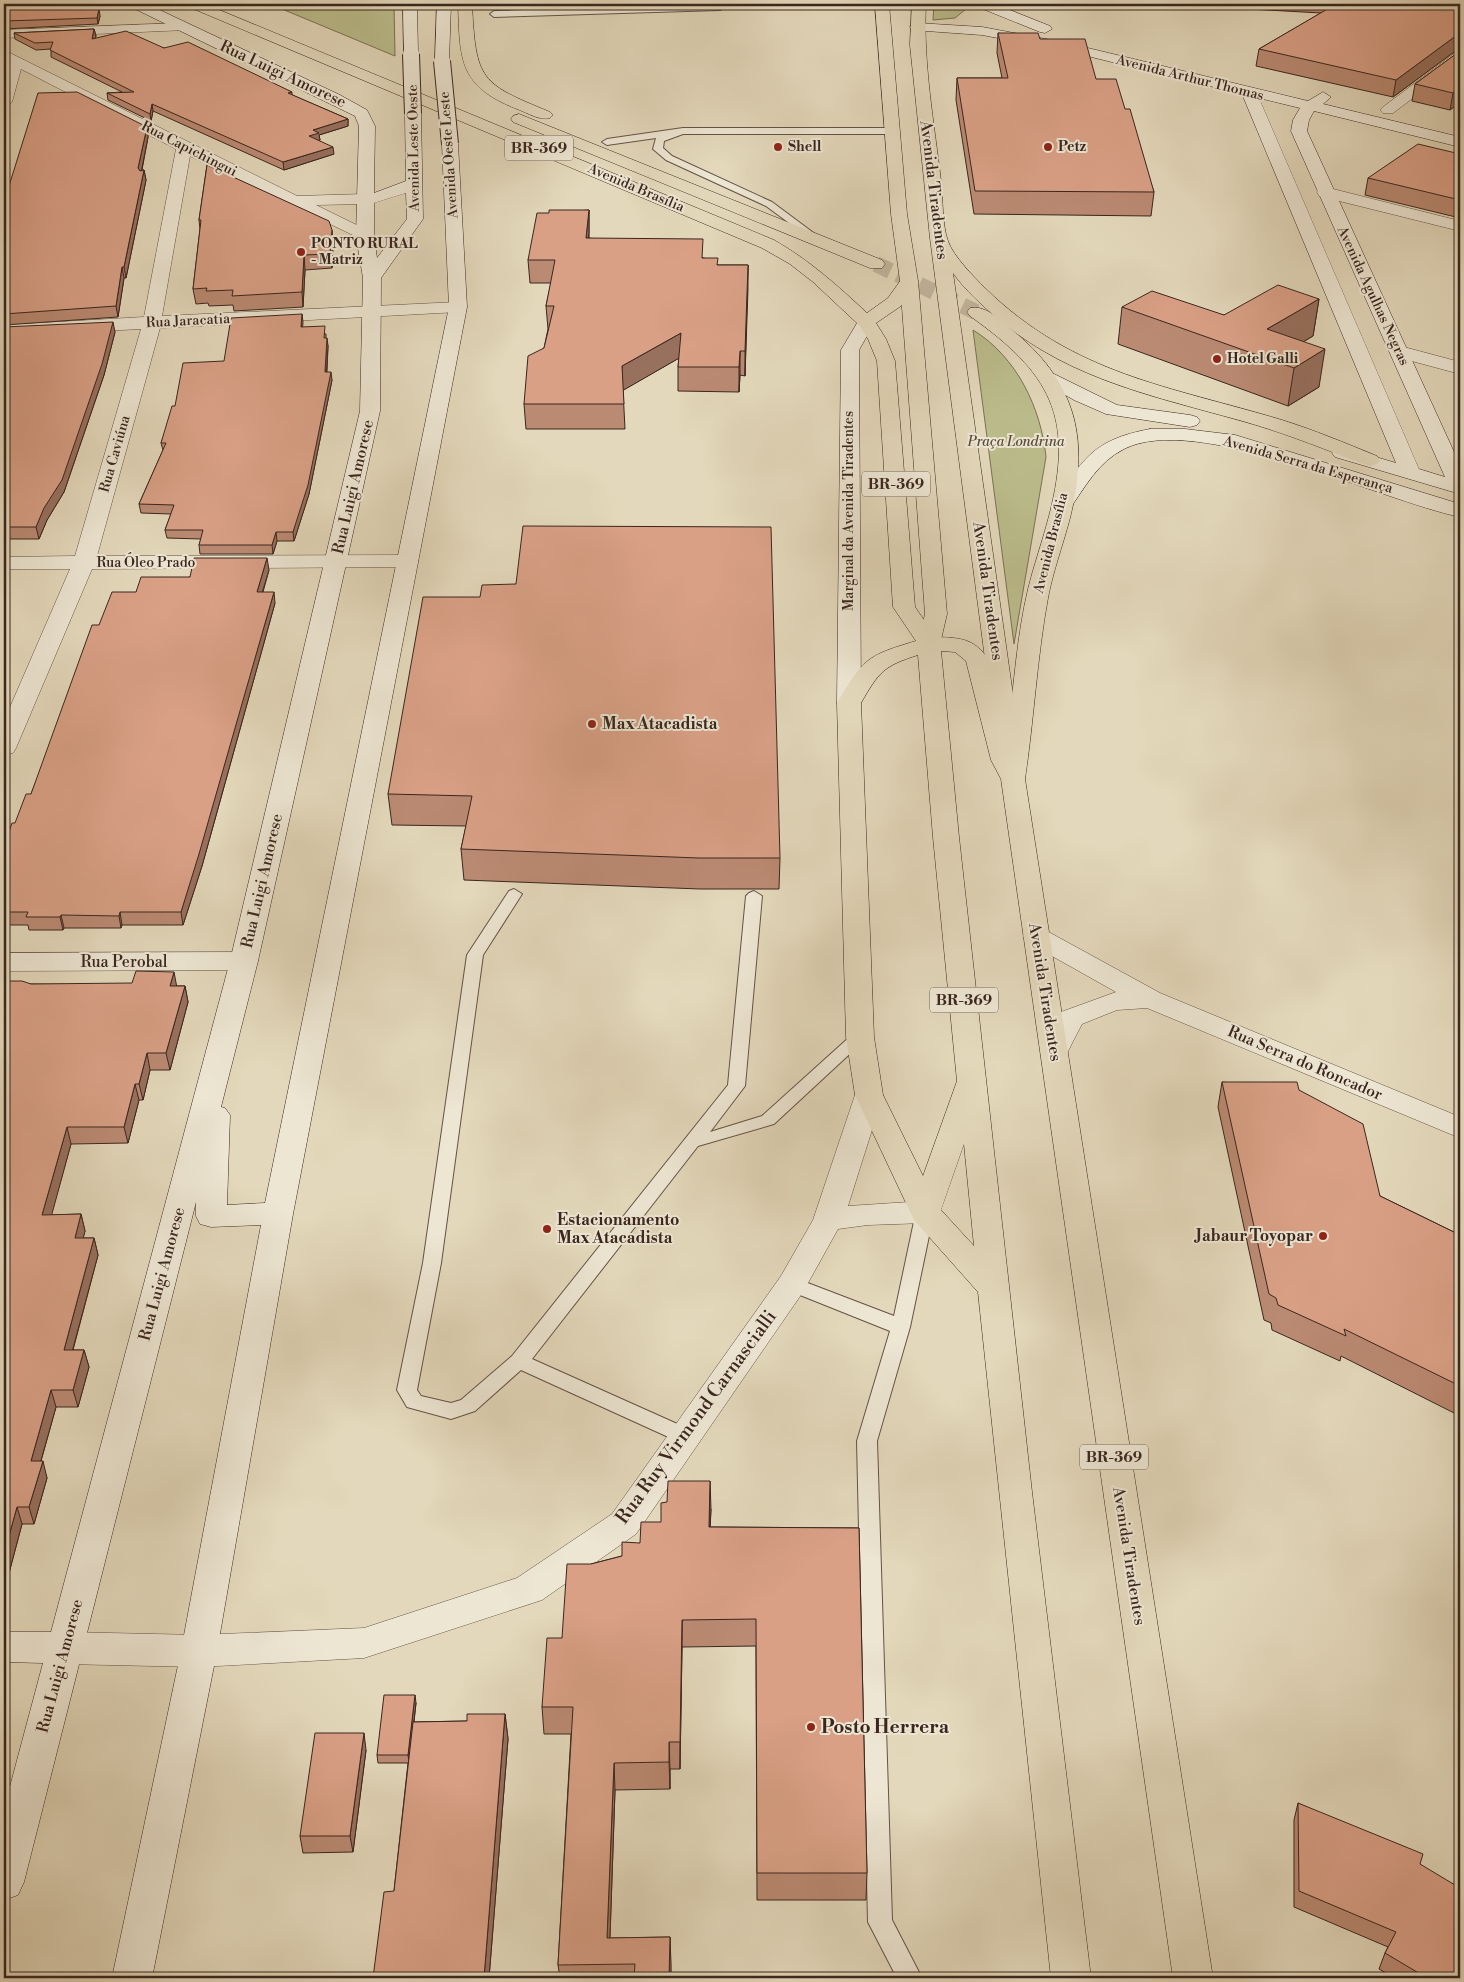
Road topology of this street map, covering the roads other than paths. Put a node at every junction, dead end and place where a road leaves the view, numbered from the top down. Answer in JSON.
{"nodes":[{"id":1,"x":136,"y":4,"type":"edge"},
{"id":2,"x":194,"y":4,"type":"edge"},
{"id":3,"x":410,"y":4,"type":"edge"},
{"id":4,"x":444,"y":4,"type":"edge"},
{"id":5,"x":464,"y":4,"type":"edge"},
{"id":6,"x":729,"y":4,"type":"edge"},
{"id":7,"x":882,"y":4,"type":"edge"},
{"id":8,"x":887,"y":4,"type":"edge"},
{"id":9,"x":919,"y":4,"type":"edge"},
{"id":10,"x":977,"y":4,"type":"edge"},
{"id":11,"x":983,"y":4,"type":"edge"},
{"id":12,"x":494,"y":14,"type":"dead end"},
{"id":13,"x":906,"y":24,"type":"junction"},
{"id":14,"x":181,"y":27,"type":"junction"},
{"id":15,"x":951,"y":27,"type":"junction"},
{"id":16,"x":4,"y":34,"type":"edge"},
{"id":17,"x":1460,"y":56,"type":"edge"},
{"id":18,"x":10,"y":58,"type":"edge"},
{"id":19,"x":1136,"y":64,"type":"junction"},
{"id":20,"x":400,"y":71,"type":"dead end"},
{"id":21,"x":1234,"y":73,"type":"junction"},
{"id":22,"x":1249,"y":92,"type":"junction"},
{"id":23,"x":1327,"y":95,"type":"junction"},
{"id":24,"x":464,"y":97,"type":"dead end"},
{"id":25,"x":4,"y":102,"type":"edge"},
{"id":26,"x":1309,"y":106,"type":"junction"},
{"id":27,"x":492,"y":108,"type":"dead end"},
{"id":28,"x":1388,"y":110,"type":"junction"},
{"id":29,"x":1442,"y":122,"type":"dead end"},
{"id":30,"x":683,"y":131,"type":"junction"},
{"id":31,"x":892,"y":131,"type":"junction"},
{"id":32,"x":607,"y":142,"type":"junction"},
{"id":33,"x":1460,"y":142,"type":"edge"},
{"id":34,"x":184,"y":147,"type":"junction"},
{"id":35,"x":414,"y":176,"type":"junction"},
{"id":36,"x":1324,"y":192,"type":"junction"},
{"id":37,"x":365,"y":199,"type":"junction"},
{"id":38,"x":720,"y":201,"type":"junction"},
{"id":39,"x":294,"y":202,"type":"junction"},
{"id":40,"x":899,"y":214,"type":"junction"},
{"id":41,"x":1460,"y":226,"type":"edge"},
{"id":42,"x":365,"y":236,"type":"junction"},
{"id":43,"x":930,"y":238,"type":"junction"},
{"id":44,"x":815,"y":239,"type":"junction"},
{"id":45,"x":876,"y":264,"type":"tunnel mouth"},
{"id":46,"x":372,"y":278,"type":"junction"},
{"id":47,"x":909,"y":281,"type":"junction"},
{"id":48,"x":1330,"y":284,"type":"junction"},
{"id":49,"x":1368,"y":284,"type":"junction"},
{"id":50,"x":458,"y":307,"type":"junction"},
{"id":51,"x":372,"y":312,"type":"junction"},
{"id":52,"x":976,"y":312,"type":"tunnel mouth"},
{"id":53,"x":866,"y":322,"type":"junction"},
{"id":54,"x":152,"y":323,"type":"junction"},
{"id":55,"x":4,"y":330,"type":"edge"},
{"id":56,"x":1400,"y":352,"type":"junction"},
{"id":57,"x":1460,"y":368,"type":"edge"},
{"id":58,"x":1050,"y":378,"type":"junction"},
{"id":59,"x":1370,"y":460,"type":"junction"},
{"id":60,"x":1410,"y":472,"type":"junction"},
{"id":61,"x":1460,"y":487,"type":"edge"},
{"id":62,"x":1062,"y":506,"type":"junction"},
{"id":63,"x":1460,"y":511,"type":"edge"},
{"id":64,"x":407,"y":561,"type":"junction"},
{"id":65,"x":337,"y":562,"type":"junction"},
{"id":66,"x":4,"y":563,"type":"edge"},
{"id":67,"x":84,"y":563,"type":"junction"},
{"id":68,"x":929,"y":644,"type":"junction"},
{"id":69,"x":849,"y":703,"type":"junction"},
{"id":70,"x":4,"y":748,"type":"edge"},
{"id":71,"x":1013,"y":779,"type":"junction"},
{"id":72,"x":514,"y":894,"type":"dead end"},
{"id":73,"x":754,"y":896,"type":"dead end"},
{"id":74,"x":1036,"y":936,"type":"junction"},
{"id":75,"x":244,"y":961,"type":"junction"},
{"id":76,"x":4,"y":962,"type":"edge"},
{"id":77,"x":1150,"y":999,"type":"junction"},
{"id":78,"x":860,"y":1037,"type":"junction"},
{"id":79,"x":1055,"y":1050,"type":"junction"},
{"id":80,"x":216,"y":1066,"type":"junction"},
{"id":81,"x":971,"y":1079,"type":"junction"},
{"id":82,"x":869,"y":1095,"type":"junction"},
{"id":83,"x":1460,"y":1128,"type":"edge"},
{"id":84,"x":693,"y":1141,"type":"junction"},
{"id":85,"x":925,"y":1212,"type":"junction"},
{"id":86,"x":278,"y":1214,"type":"junction"},
{"id":87,"x":828,"y":1220,"type":"junction"},
{"id":88,"x":792,"y":1284,"type":"junction"},
{"id":89,"x":995,"y":1290,"type":"junction"},
{"id":90,"x":901,"y":1327,"type":"junction"},
{"id":91,"x":519,"y":1362,"type":"junction"},
{"id":92,"x":686,"y":1437,"type":"junction"},
{"id":93,"x":4,"y":1648,"type":"edge"},
{"id":94,"x":64,"y":1648,"type":"junction"},
{"id":95,"x":199,"y":1651,"type":"junction"},
{"id":96,"x":4,"y":1882,"type":"edge"},
{"id":97,"x":132,"y":1978,"type":"edge"},
{"id":98,"x":910,"y":1978,"type":"edge"},
{"id":99,"x":1071,"y":1978,"type":"edge"},
{"id":100,"x":1193,"y":1978,"type":"edge"}],
"edges":[{"from":1,"to":14,"type":"street","name":"Rua Luigi Amorese"},
{"from":2,"to":53,"type":"main road","name":"Avenida Brasília","number":"BR-369"},
{"from":3,"to":35,"type":"street","name":"Avenida Leste Oeste","bridge":true},
{"from":4,"to":50,"type":"street","name":"Avenida Oeste Leste","bridge":true},
{"from":5,"to":32,"type":"main road"},
{"from":6,"to":12,"type":"lane"},
{"from":7,"to":31,"type":"main road"},
{"from":8,"to":13,"type":"main road"},
{"from":9,"to":13,"type":"main road","name":"Avenida Tiradentes"},
{"from":10,"to":15,"type":"street"},
{"from":11,"to":21,"type":"street","name":"Avenida Arthur Thomas"},
{"from":13,"to":15,"type":"street","name":"Avenida Arthur Thomas"},
{"from":13,"to":43,"type":"main road","name":"Avenida Tiradentes"},
{"from":14,"to":16,"type":"street"},
{"from":14,"to":37,"type":"street","name":"Rua Luigi Amorese"},
{"from":15,"to":19,"type":"street","name":"Avenida Arthur Thomas"},
{"from":17,"to":28,"type":"street"},
{"from":18,"to":25,"type":"street"},
{"from":18,"to":34,"type":"street","name":"Rua Capichingui"},
{"from":19,"to":21,"type":"street"},
{"from":19,"to":22,"type":"street","name":"Avenida Arthur Thomas"},
{"from":20,"to":24,"type":"main road"},
{"from":21,"to":23,"type":"street","name":"Avenida Arthur Thomas"},
{"from":22,"to":26,"type":"street","name":"Avenida Arthur Thomas"},
{"from":22,"to":48,"type":"street","name":"Avenida Agulhas Negras"},
{"from":23,"to":26,"type":"street"},
{"from":23,"to":28,"type":"street","name":"Avenida Arthur Thomas"},
{"from":26,"to":33,"type":"street","name":"Avenida Arthur Thomas"},
{"from":26,"to":36,"type":"street","name":"Avenida Agulhas Negras"},
{"from":27,"to":38,"type":"main road","name":"Avenida Brasília","number":"BR-369"},
{"from":28,"to":29,"type":"street","name":"Avenida Arthur Thomas"},
{"from":30,"to":31,"type":"lane"},
{"from":30,"to":32,"type":"lane"},
{"from":30,"to":44,"type":"lane"},
{"from":31,"to":40,"type":"main road"},
{"from":32,"to":38,"type":"main road"},
{"from":34,"to":39,"type":"street","name":"Rua Capichingui"},
{"from":34,"to":54,"type":"street","name":"Rua Caviúna"},
{"from":35,"to":37,"type":"street","name":"Rua Capichingui"},
{"from":35,"to":46,"type":"street","name":"Avenida Leste Oeste"},
{"from":36,"to":41,"type":"street"},
{"from":36,"to":49,"type":"street","name":"Avenida Agulhas Negras"},
{"from":37,"to":39,"type":"street","name":"Rua Capichingui"},
{"from":37,"to":42,"type":"street","name":"Rua Luigi Amorese"},
{"from":38,"to":44,"type":"main road","name":"Avenida Brasília","number":"BR-369"},
{"from":39,"to":42,"type":"street","name":"Rua Capichingui"},
{"from":40,"to":43,"type":"main road"},
{"from":40,"to":47,"type":"main road"},
{"from":42,"to":46,"type":"street","name":"Rua Luigi Amorese"},
{"from":43,"to":59,"type":"main road"},
{"from":43,"to":71,"type":"main road","name":"Avenida Tiradentes"},
{"from":44,"to":45,"type":"main road","name":"Avenida Brasília","number":"BR-369"},
{"from":46,"to":51,"type":"street","name":"Rua Luigi Amorese"},
{"from":47,"to":53,"type":"main road"},
{"from":47,"to":68,"type":"main road"},
{"from":48,"to":49,"type":"street"},
{"from":48,"to":60,"type":"street","name":"Avenida Agulhas Negras"},
{"from":49,"to":56,"type":"street","name":"Avenida Agulhas Negras"},
{"from":50,"to":51,"type":"street","name":"Rua Jaracatia"},
{"from":50,"to":64,"type":"street"},
{"from":51,"to":54,"type":"street","name":"Rua Jaracatia"},
{"from":51,"to":65,"type":"street","name":"Rua Luigi Amorese"},
{"from":52,"to":58,"type":"main road","name":"Avenida Brasília","number":"BR-369"},
{"from":53,"to":68,"type":"main road","number":"BR-369"},
{"from":53,"to":69,"type":"street","name":"Marginal da Avenida Tiradentes"},
{"from":54,"to":55,"type":"street","name":"Rua Jaracatia"},
{"from":54,"to":67,"type":"street","name":"Rua Caviúna"},
{"from":56,"to":57,"type":"street"},
{"from":56,"to":61,"type":"street","name":"Avenida Agulhas Negras"},
{"from":58,"to":59,"type":"street","name":"Avenida Serra da Esperança"},
{"from":58,"to":62,"type":"main road","name":"Avenida Brasília","number":"BR-369"},
{"from":59,"to":60,"type":"street","name":"Avenida Serra da Esperança"},
{"from":60,"to":61,"type":"street","name":"Avenida Serra da Esperança"},
{"from":62,"to":63,"type":"street","name":"Avenida Serra da Esperança"},
{"from":62,"to":71,"type":"main road","name":"Avenida Brasília","number":"BR-369"},
{"from":64,"to":65,"type":"street","name":"Rua Óleo Prado"},
{"from":64,"to":86,"type":"street"},
{"from":65,"to":67,"type":"street","name":"Rua Óleo Prado"},
{"from":65,"to":75,"type":"street","name":"Rua Luigi Amorese"},
{"from":66,"to":67,"type":"street","name":"Rua Óleo Prado"},
{"from":67,"to":70,"type":"street","name":"Rua Caviúna"},
{"from":68,"to":69,"type":"main road"},
{"from":68,"to":71,"type":"main road"},
{"from":68,"to":81,"type":"main road","number":"BR-369"},
{"from":69,"to":78,"type":"main road"},
{"from":71,"to":74,"type":"main road","name":"Avenida Tiradentes","number":"BR-369"},
{"from":72,"to":91,"type":"lane"},
{"from":73,"to":84,"type":"lane"},
{"from":74,"to":77,"type":"street","name":"Rua Serra do Roncador"},
{"from":74,"to":79,"type":"main road","name":"Avenida Tiradentes","number":"BR-369"},
{"from":75,"to":76,"type":"street","name":"Rua Perobal"},
{"from":75,"to":80,"type":"street","name":"Rua Luigi Amorese"},
{"from":77,"to":79,"type":"street","name":"Rua Serra do Roncador"},
{"from":77,"to":83,"type":"street","name":"Rua Serra do Roncador"},
{"from":78,"to":82,"type":"main road"},
{"from":78,"to":84,"type":"lane"},
{"from":79,"to":100,"type":"main road","name":"Avenida Tiradentes","number":"BR-369"},
{"from":80,"to":86,"type":"street"},
{"from":80,"to":94,"type":"street","name":"Rua Luigi Amorese"},
{"from":81,"to":85,"type":"main road"},
{"from":81,"to":89,"type":"main road","number":"BR-369"},
{"from":82,"to":85,"type":"main road"},
{"from":82,"to":87,"type":"street","name":"Rua Ruy Virmond Carnascialli"},
{"from":84,"to":91,"type":"lane"},
{"from":85,"to":87,"type":"street"},
{"from":85,"to":89,"type":"main road"},
{"from":85,"to":90,"type":"lane"},
{"from":86,"to":95,"type":"street"},
{"from":87,"to":88,"type":"street","name":"Rua Ruy Virmond Carnascialli"},
{"from":88,"to":90,"type":"lane"},
{"from":88,"to":92,"type":"street","name":"Rua Ruy Virmond Carnascialli"},
{"from":89,"to":99,"type":"main road","number":"BR-369"},
{"from":90,"to":98,"type":"lane"},
{"from":91,"to":92,"type":"lane"},
{"from":92,"to":95,"type":"street","name":"Rua Ruy Virmond Carnascialli"},
{"from":93,"to":94,"type":"street","name":"Rua Ruy Virmond Carnascialli"},
{"from":94,"to":95,"type":"street","name":"Rua Ruy Virmond Carnascialli"},
{"from":94,"to":96,"type":"street","name":"Rua Luigi Amorese"},
{"from":95,"to":97,"type":"street"}]}
